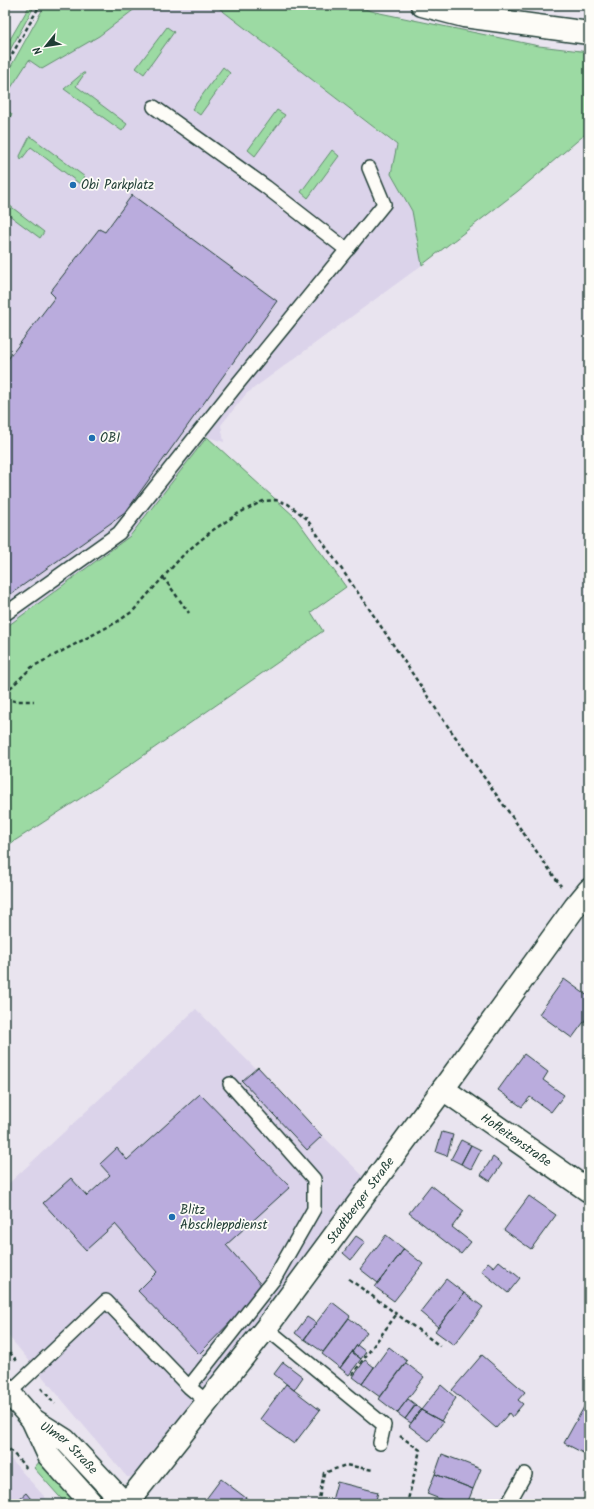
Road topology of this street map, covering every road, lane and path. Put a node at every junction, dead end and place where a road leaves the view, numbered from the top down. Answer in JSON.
{"nodes":[{"id":1,"x":40,"y":5,"type":"edge"},
{"id":2,"x":422,"y":5,"type":"edge"},
{"id":3,"x":589,"y":33,"type":"edge"},
{"id":4,"x":5,"y":67,"type":"edge"},
{"id":5,"x":154,"y":107,"type":"dead end"},
{"id":6,"x":369,"y":168,"type":"dead end"},
{"id":7,"x":347,"y":250,"type":"junction"},
{"id":8,"x":163,"y":577,"type":"junction"},
{"id":9,"x":189,"y":613,"type":"dead end"},
{"id":10,"x":5,"y":614,"type":"edge"},
{"id":11,"x":5,"y":693,"type":"edge"},
{"id":12,"x":5,"y":699,"type":"edge"},
{"id":13,"x":34,"y":701,"type":"dead end"},
{"id":14,"x":582,"y":899,"type":"edge"},
{"id":15,"x":230,"y":1084,"type":"dead end"},
{"id":16,"x":443,"y":1089,"type":"junction"},
{"id":17,"x":589,"y":1191,"type":"edge"},
{"id":18,"x":349,"y":1279,"type":"dead end"},
{"id":19,"x":396,"y":1315,"type":"junction"},
{"id":20,"x":266,"y":1328,"type":"junction"},
{"id":21,"x":440,"y":1346,"type":"dead end"},
{"id":22,"x":189,"y":1387,"type":"junction"},
{"id":23,"x":7,"y":1390,"type":"edge"},
{"id":24,"x":341,"y":1390,"type":"junction"},
{"id":25,"x":207,"y":1402,"type":"junction"},
{"id":26,"x":32,"y":1419,"type":"junction"},
{"id":27,"x":384,"y":1425,"type":"junction"},
{"id":28,"x":380,"y":1443,"type":"dead end"},
{"id":29,"x":373,"y":1470,"type":"dead end"},
{"id":30,"x":525,"y":1474,"type":"dead end"},
{"id":31,"x":92,"y":1504,"type":"edge"},
{"id":32,"x":125,"y":1504,"type":"edge"},
{"id":33,"x":318,"y":1504,"type":"edge"},
{"id":34,"x":407,"y":1504,"type":"edge"},
{"id":35,"x":508,"y":1504,"type":"edge"}],
"edges":[{"from":1,"to":4,"type":"path"},
{"from":2,"to":3,"type":"street"},
{"from":5,"to":7,"type":"lane"},
{"from":6,"to":7,"type":"lane"},
{"from":7,"to":10,"type":"lane"},
{"from":8,"to":9,"type":"path"},
{"from":8,"to":11,"type":"path"},
{"from":8,"to":14,"type":"path"},
{"from":12,"to":13,"type":"path"},
{"from":14,"to":16,"type":"street","name":"Stadtberger Straße"},
{"from":15,"to":22,"type":"lane"},
{"from":16,"to":17,"type":"street","name":"Hofleitenstraße"},
{"from":16,"to":20,"type":"street","name":"Stadtberger Straße"},
{"from":18,"to":19,"type":"path"},
{"from":19,"to":21,"type":"path"},
{"from":19,"to":24,"type":"path"},
{"from":20,"to":24,"type":"lane"},
{"from":20,"to":25,"type":"street","name":"Stadtberger Straße"},
{"from":22,"to":23,"type":"lane"},
{"from":22,"to":25,"type":"lane"},
{"from":23,"to":26,"type":"street"},
{"from":24,"to":27,"type":"lane"},
{"from":25,"to":32,"type":"street","name":"Stadtberger Straße"},
{"from":26,"to":31,"type":"street","name":"Ulmer Straße"},
{"from":26,"to":32,"type":"street","name":"Ulmer Straße"},
{"from":27,"to":28,"type":"lane"},
{"from":27,"to":34,"type":"path"},
{"from":29,"to":33,"type":"path"},
{"from":30,"to":35,"type":"lane"}]}
